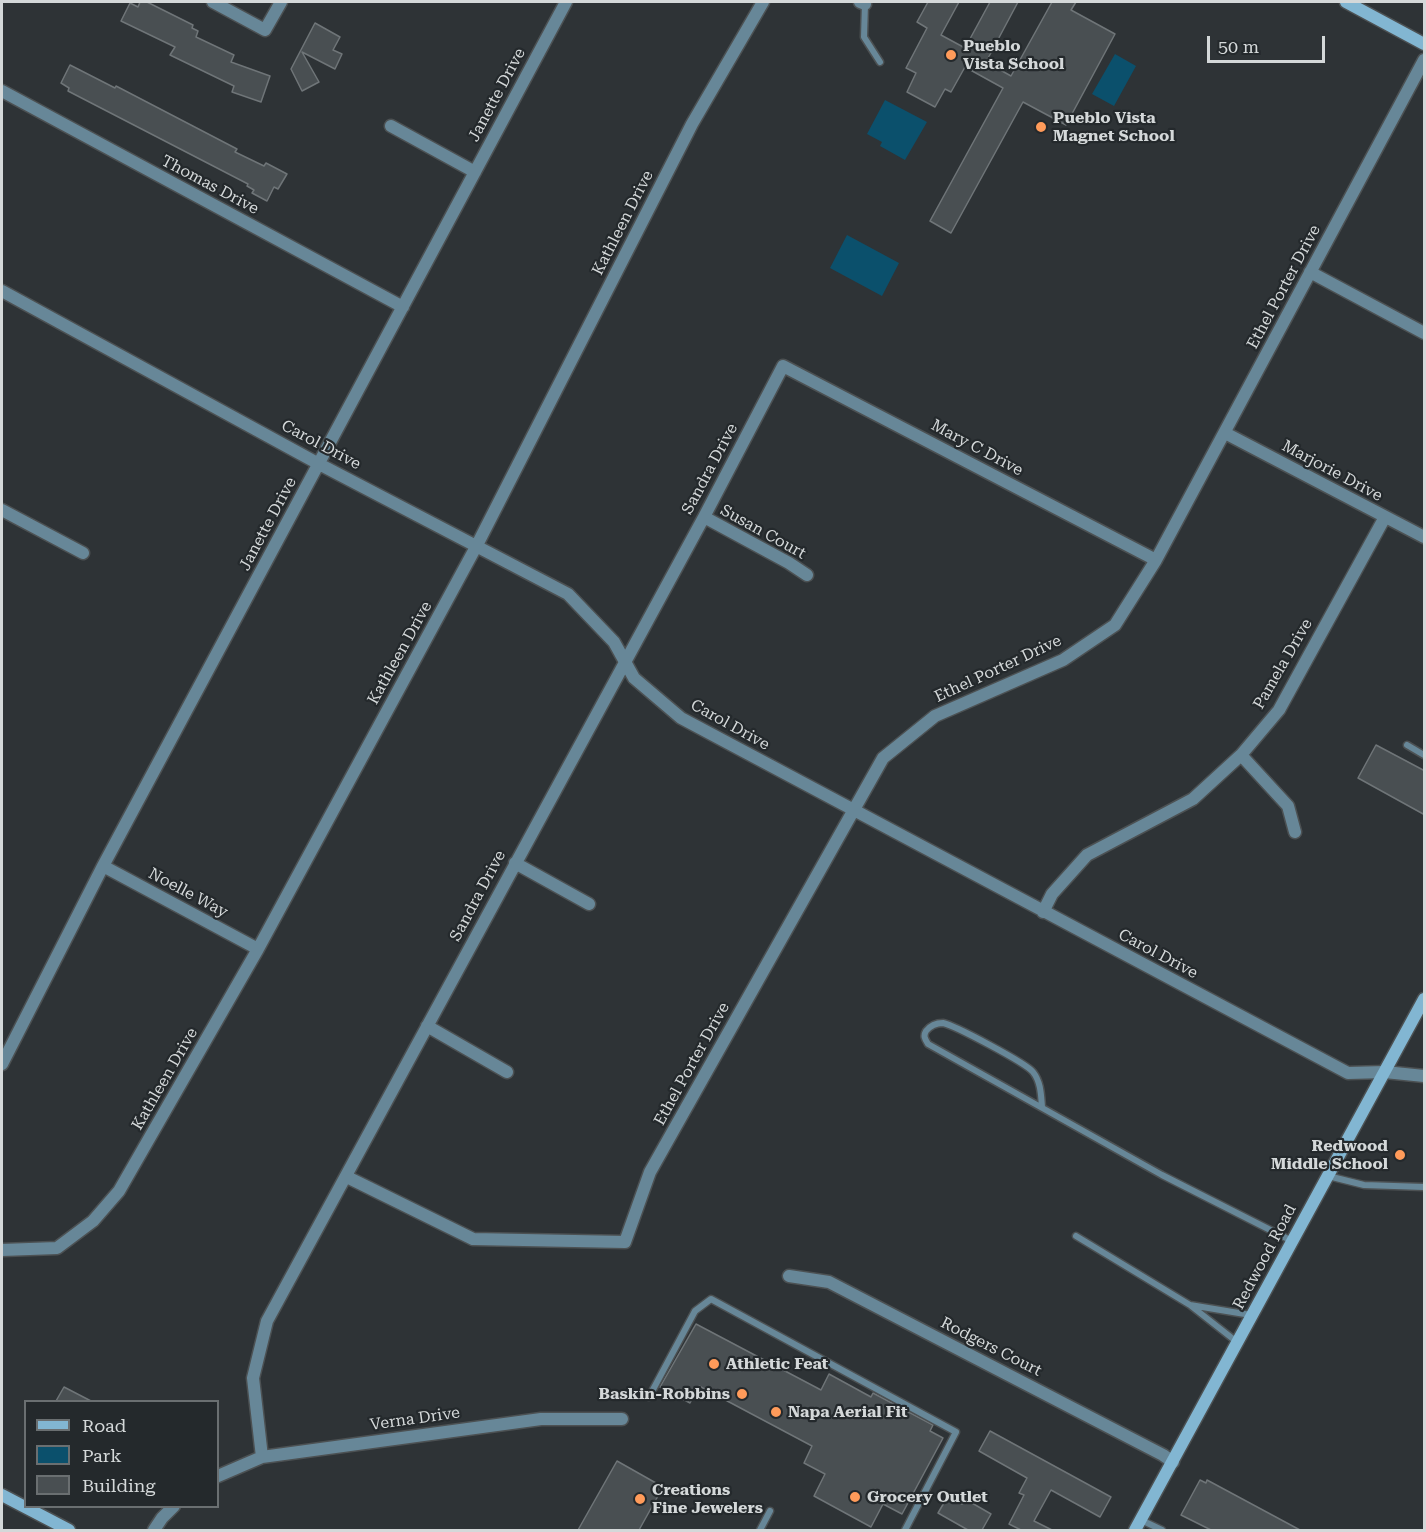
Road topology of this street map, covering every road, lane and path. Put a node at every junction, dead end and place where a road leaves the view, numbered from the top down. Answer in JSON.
{"nodes":[{"id":1,"x":213,"y":2,"type":"edge"},
{"id":2,"x":281,"y":2,"type":"edge"},
{"id":3,"x":566,"y":2,"type":"edge"},
{"id":4,"x":763,"y":2,"type":"edge"},
{"id":5,"x":1346,"y":2,"type":"edge"},
{"id":6,"x":863,"y":3,"type":"edge"},
{"id":7,"x":1425,"y":44,"type":"edge"},
{"id":8,"x":1425,"y":60,"type":"edge"},
{"id":9,"x":880,"y":62,"type":"dead end"},
{"id":10,"x":2,"y":91,"type":"edge"},
{"id":11,"x":391,"y":126,"type":"dead end"},
{"id":12,"x":475,"y":172,"type":"junction"},
{"id":13,"x":1310,"y":272,"type":"junction"},
{"id":14,"x":2,"y":291,"type":"edge"},
{"id":15,"x":403,"y":307,"type":"junction"},
{"id":16,"x":1425,"y":333,"type":"edge"},
{"id":17,"x":783,"y":366,"type":"joint"},
{"id":18,"x":1225,"y":433,"type":"junction"},
{"id":19,"x":319,"y":464,"type":"junction"},
{"id":20,"x":2,"y":510,"type":"edge"},
{"id":21,"x":704,"y":517,"type":"junction"},
{"id":22,"x":1384,"y":517,"type":"junction"},
{"id":23,"x":1425,"y":537,"type":"edge"},
{"id":24,"x":477,"y":545,"type":"junction"},
{"id":25,"x":83,"y":553,"type":"dead end"},
{"id":26,"x":1156,"y":560,"type":"junction"},
{"id":27,"x":807,"y":575,"type":"dead end"},
{"id":28,"x":624,"y":661,"type":"junction"},
{"id":29,"x":1407,"y":745,"type":"dead end"},
{"id":30,"x":1241,"y":755,"type":"junction"},
{"id":31,"x":1425,"y":755,"type":"edge"},
{"id":32,"x":853,"y":810,"type":"junction"},
{"id":33,"x":1295,"y":832,"type":"dead end"},
{"id":34,"x":515,"y":863,"type":"junction"},
{"id":35,"x":103,"y":866,"type":"junction"},
{"id":36,"x":589,"y":904,"type":"dead end"},
{"id":37,"x":1043,"y":912,"type":"junction"},
{"id":38,"x":258,"y":949,"type":"junction"},
{"id":39,"x":1425,"y":999,"type":"edge"},
{"id":40,"x":427,"y":1026,"type":"junction"},
{"id":41,"x":2,"y":1064,"type":"edge"},
{"id":42,"x":507,"y":1072,"type":"dead end"},
{"id":43,"x":1385,"y":1072,"type":"junction"},
{"id":44,"x":1425,"y":1076,"type":"edge"},
{"id":45,"x":1042,"y":1107,"type":"junction"},
{"id":46,"x":1327,"y":1176,"type":"junction"},
{"id":47,"x":346,"y":1177,"type":"junction"},
{"id":48,"x":1425,"y":1187,"type":"edge"},
{"id":49,"x":1076,"y":1236,"type":"dead end"},
{"id":50,"x":1292,"y":1241,"type":"junction"},
{"id":51,"x":2,"y":1250,"type":"edge"},
{"id":52,"x":789,"y":1276,"type":"dead end"},
{"id":53,"x":1190,"y":1305,"type":"junction"},
{"id":54,"x":1252,"y":1316,"type":"junction"},
{"id":55,"x":1237,"y":1342,"type":"junction"},
{"id":56,"x":649,"y":1397,"type":"dead end"},
{"id":57,"x":622,"y":1419,"type":"dead end"},
{"id":58,"x":262,"y":1457,"type":"junction"},
{"id":59,"x":1173,"y":1462,"type":"junction"},
{"id":60,"x":219,"y":1476,"type":"edge"},
{"id":61,"x":2,"y":1495,"type":"edge"},
{"id":62,"x":24,"y":1506,"type":"edge"},
{"id":63,"x":27,"y":1508,"type":"edge"},
{"id":64,"x":172,"y":1508,"type":"edge"},
{"id":65,"x":770,"y":1511,"type":"dead end"},
{"id":66,"x":1138,"y":1525,"type":"edge"},
{"id":67,"x":69,"y":1530,"type":"edge"},
{"id":68,"x":154,"y":1530,"type":"edge"},
{"id":69,"x":760,"y":1530,"type":"edge"},
{"id":70,"x":905,"y":1530,"type":"edge"},
{"id":71,"x":1162,"y":1530,"type":"edge"}],
"edges":[{"from":1,"to":2,"type":"street"},
{"from":3,"to":12,"type":"street","name":"Janette Drive"},
{"from":4,"to":24,"type":"street","name":"Kathleen Drive"},
{"from":5,"to":7,"type":"main road"},
{"from":6,"to":9,"type":"lane"},
{"from":8,"to":13,"type":"street","name":"Ethel Porter Drive"},
{"from":10,"to":15,"type":"street","name":"Thomas Drive"},
{"from":11,"to":12,"type":"street"},
{"from":12,"to":15,"type":"street","name":"Janette Drive"},
{"from":13,"to":16,"type":"street"},
{"from":13,"to":18,"type":"street","name":"Ethel Porter Drive"},
{"from":14,"to":19,"type":"street","name":"Carol Drive"},
{"from":15,"to":19,"type":"street","name":"Janette Drive"},
{"from":17,"to":21,"type":"street","name":"Sandra Drive"},
{"from":17,"to":26,"type":"street","name":"Mary C Drive"},
{"from":18,"to":22,"type":"street","name":"Marjorie Drive"},
{"from":18,"to":26,"type":"street","name":"Ethel Porter Drive"},
{"from":19,"to":24,"type":"street","name":"Carol Drive"},
{"from":19,"to":35,"type":"street","name":"Janette Drive"},
{"from":20,"to":25,"type":"street"},
{"from":21,"to":27,"type":"street","name":"Susan Court"},
{"from":21,"to":28,"type":"street","name":"Sandra Drive"},
{"from":22,"to":23,"type":"street","name":"Marjorie Drive"},
{"from":22,"to":30,"type":"street","name":"Pamela Drive"},
{"from":24,"to":28,"type":"street","name":"Carol Drive"},
{"from":24,"to":38,"type":"street","name":"Kathleen Drive"},
{"from":26,"to":32,"type":"street","name":"Ethel Porter Drive"},
{"from":28,"to":32,"type":"street","name":"Carol Drive"},
{"from":28,"to":34,"type":"street","name":"Sandra Drive"},
{"from":29,"to":31,"type":"lane"},
{"from":30,"to":33,"type":"street"},
{"from":30,"to":37,"type":"street","name":"Pamela Drive"},
{"from":32,"to":37,"type":"street","name":"Carol Drive"},
{"from":32,"to":47,"type":"street","name":"Ethel Porter Drive"},
{"from":34,"to":36,"type":"street"},
{"from":34,"to":40,"type":"street","name":"Sandra Drive"},
{"from":35,"to":38,"type":"street","name":"Noelle Way"},
{"from":35,"to":41,"type":"street","name":"Janette Drive"},
{"from":37,"to":43,"type":"street","name":"Carol Drive"},
{"from":38,"to":51,"type":"street","name":"Kathleen Drive"},
{"from":39,"to":43,"type":"main road","name":"Redwood Road"},
{"from":40,"to":42,"type":"street"},
{"from":40,"to":47,"type":"street","name":"Sandra Drive"},
{"from":43,"to":44,"type":"street","name":"Carol Drive"},
{"from":43,"to":46,"type":"main road","name":"Redwood Road"},
{"from":45,"to":45,"type":"lane"},
{"from":45,"to":50,"type":"lane"},
{"from":46,"to":48,"type":"lane"},
{"from":46,"to":50,"type":"main road","name":"Redwood Road"},
{"from":47,"to":58,"type":"street","name":"Sandra Drive"},
{"from":49,"to":53,"type":"lane"},
{"from":50,"to":54,"type":"main road","name":"Redwood Road"},
{"from":52,"to":59,"type":"street","name":"Rodgers Court"},
{"from":53,"to":54,"type":"lane"},
{"from":53,"to":55,"type":"lane"},
{"from":54,"to":55,"type":"main road","name":"Redwood Road"},
{"from":55,"to":59,"type":"main road","name":"Redwood Road"},
{"from":56,"to":70,"type":"lane"},
{"from":57,"to":58,"type":"street","name":"Verna Drive"},
{"from":58,"to":60,"type":"street","name":"Verna Drive"},
{"from":59,"to":66,"type":"main road","name":"Redwood Road"},
{"from":61,"to":62,"type":"main road"},
{"from":63,"to":67,"type":"main road"},
{"from":64,"to":68,"type":"street"},
{"from":65,"to":69,"type":"lane"},
{"from":66,"to":71,"type":"lane"}]}
